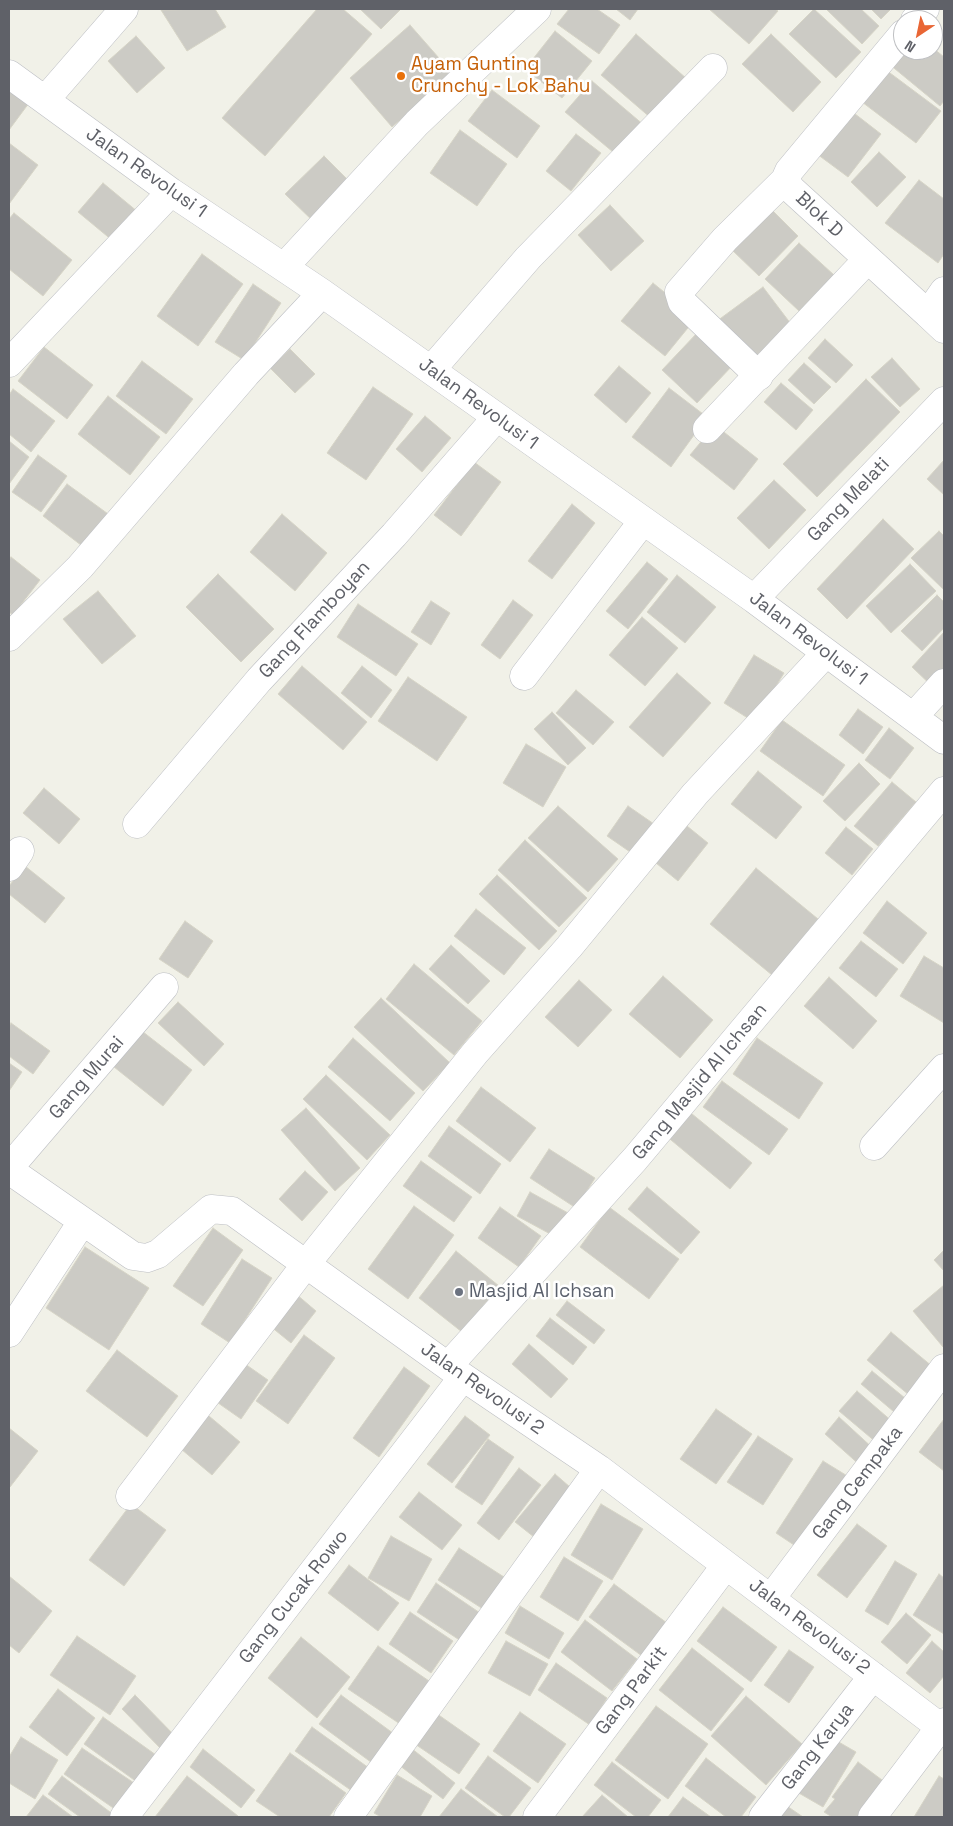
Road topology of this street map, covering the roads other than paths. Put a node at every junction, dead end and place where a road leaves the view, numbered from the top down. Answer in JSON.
{"nodes":[{"id":1,"x":124,"y":9,"type":"edge"},
{"id":2,"x":537,"y":9,"type":"edge"},
{"id":3,"x":893,"y":46,"type":"edge"},
{"id":4,"x":713,"y":68,"type":"dead end"},
{"id":5,"x":9,"y":74,"type":"edge"},
{"id":6,"x":45,"y":100,"type":"junction"},
{"id":7,"x":785,"y":180,"type":"junction"},
{"id":8,"x":171,"y":192,"type":"junction"},
{"id":9,"x":868,"y":260,"type":"junction"},
{"id":10,"x":284,"y":267,"type":"junction"},
{"id":11,"x":944,"y":291,"type":"edge"},
{"id":12,"x":322,"y":293,"type":"junction"},
{"id":13,"x":936,"y":321,"type":"edge"},
{"id":14,"x":9,"y":363,"type":"edge"},
{"id":15,"x":431,"y":370,"type":"junction"},
{"id":16,"x":759,"y":376,"type":"junction"},
{"id":17,"x":944,"y":401,"type":"edge"},
{"id":18,"x":496,"y":418,"type":"junction"},
{"id":19,"x":708,"y":429,"type":"dead end"},
{"id":20,"x":643,"y":521,"type":"junction"},
{"id":21,"x":754,"y":599,"type":"junction"},
{"id":22,"x":9,"y":637,"type":"edge"},
{"id":23,"x":825,"y":654,"type":"junction"},
{"id":24,"x":524,"y":676,"type":"dead end"},
{"id":25,"x":944,"y":683,"type":"edge"},
{"id":26,"x":913,"y":717,"type":"junction"},
{"id":27,"x":944,"y":740,"type":"edge"},
{"id":28,"x":944,"y":791,"type":"edge"},
{"id":29,"x":137,"y":824,"type":"dead end"},
{"id":30,"x":164,"y":987,"type":"dead end"},
{"id":31,"x":944,"y":1068,"type":"edge"},
{"id":32,"x":874,"y":1146,"type":"dead end"},
{"id":33,"x":9,"y":1169,"type":"edge"},
{"id":34,"x":82,"y":1222,"type":"junction"},
{"id":35,"x":306,"y":1264,"type":"junction"},
{"id":36,"x":9,"y":1333,"type":"edge"},
{"id":37,"x":944,"y":1368,"type":"edge"},
{"id":38,"x":455,"y":1372,"type":"junction"},
{"id":39,"x":599,"y":1468,"type":"junction"},
{"id":40,"x":130,"y":1496,"type":"dead end"},
{"id":41,"x":726,"y":1564,"type":"junction"},
{"id":42,"x":772,"y":1598,"type":"junction"},
{"id":43,"x":873,"y":1676,"type":"junction"},
{"id":44,"x":943,"y":1726,"type":"edge"},
{"id":45,"x":124,"y":1817,"type":"edge"},
{"id":46,"x":348,"y":1817,"type":"edge"},
{"id":47,"x":537,"y":1817,"type":"edge"},
{"id":48,"x":763,"y":1817,"type":"edge"},
{"id":49,"x":872,"y":1817,"type":"edge"}],
"edges":[{"from":1,"to":6,"type":"street"},
{"from":2,"to":10,"type":"street"},
{"from":3,"to":7,"type":"street","name":"Blok D"},
{"from":4,"to":15,"type":"street"},
{"from":5,"to":6,"type":"street","name":"Jalan Revolusi 1"},
{"from":6,"to":8,"type":"street","name":"Jalan Revolusi 1"},
{"from":7,"to":9,"type":"street","name":"Blok D"},
{"from":7,"to":16,"type":"street"},
{"from":8,"to":10,"type":"street","name":"Jalan Revolusi 1"},
{"from":8,"to":14,"type":"street"},
{"from":9,"to":13,"type":"street","name":"Blok D"},
{"from":9,"to":16,"type":"street"},
{"from":10,"to":12,"type":"street","name":"Jalan Revolusi 1"},
{"from":11,"to":13,"type":"street"},
{"from":12,"to":15,"type":"street","name":"Jalan Revolusi 1"},
{"from":12,"to":22,"type":"street"},
{"from":15,"to":18,"type":"street","name":"Jalan Revolusi 1"},
{"from":16,"to":19,"type":"street"},
{"from":17,"to":21,"type":"street","name":"Gang Melati"},
{"from":18,"to":20,"type":"street","name":"Jalan Revolusi 1"},
{"from":18,"to":29,"type":"street","name":"Gang Flamboyan"},
{"from":20,"to":21,"type":"street","name":"Jalan Revolusi 1"},
{"from":20,"to":24,"type":"street"},
{"from":21,"to":23,"type":"street","name":"Jalan Revolusi 1"},
{"from":23,"to":26,"type":"street","name":"Jalan Revolusi 1"},
{"from":23,"to":35,"type":"street"},
{"from":25,"to":26,"type":"street"},
{"from":26,"to":27,"type":"street","name":"Jalan Revolusi 1"},
{"from":28,"to":38,"type":"street","name":"Gang Masjid Al Ichsan"},
{"from":30,"to":33,"type":"street","name":"Gang Murai"},
{"from":31,"to":32,"type":"street"},
{"from":33,"to":34,"type":"street","name":"Jalan Revolusi 2"},
{"from":34,"to":35,"type":"street","name":"Jalan Revolusi 2"},
{"from":34,"to":36,"type":"street"},
{"from":35,"to":38,"type":"street","name":"Jalan Revolusi 2"},
{"from":35,"to":40,"type":"street"},
{"from":37,"to":42,"type":"street","name":"Gang Cempaka"},
{"from":38,"to":39,"type":"street","name":"Jalan Revolusi 2"},
{"from":38,"to":45,"type":"street","name":"Gang Cucak Rowo"},
{"from":39,"to":41,"type":"street","name":"Jalan Revolusi 2"},
{"from":39,"to":46,"type":"street"},
{"from":41,"to":42,"type":"street","name":"Jalan Revolusi 2"},
{"from":41,"to":47,"type":"street","name":"Gang Parkit"},
{"from":42,"to":43,"type":"street","name":"Jalan Revolusi 2"},
{"from":43,"to":44,"type":"street","name":"Jalan Revolusi 2"},
{"from":43,"to":48,"type":"street","name":"Gang Karya"},
{"from":44,"to":49,"type":"street"}]}
